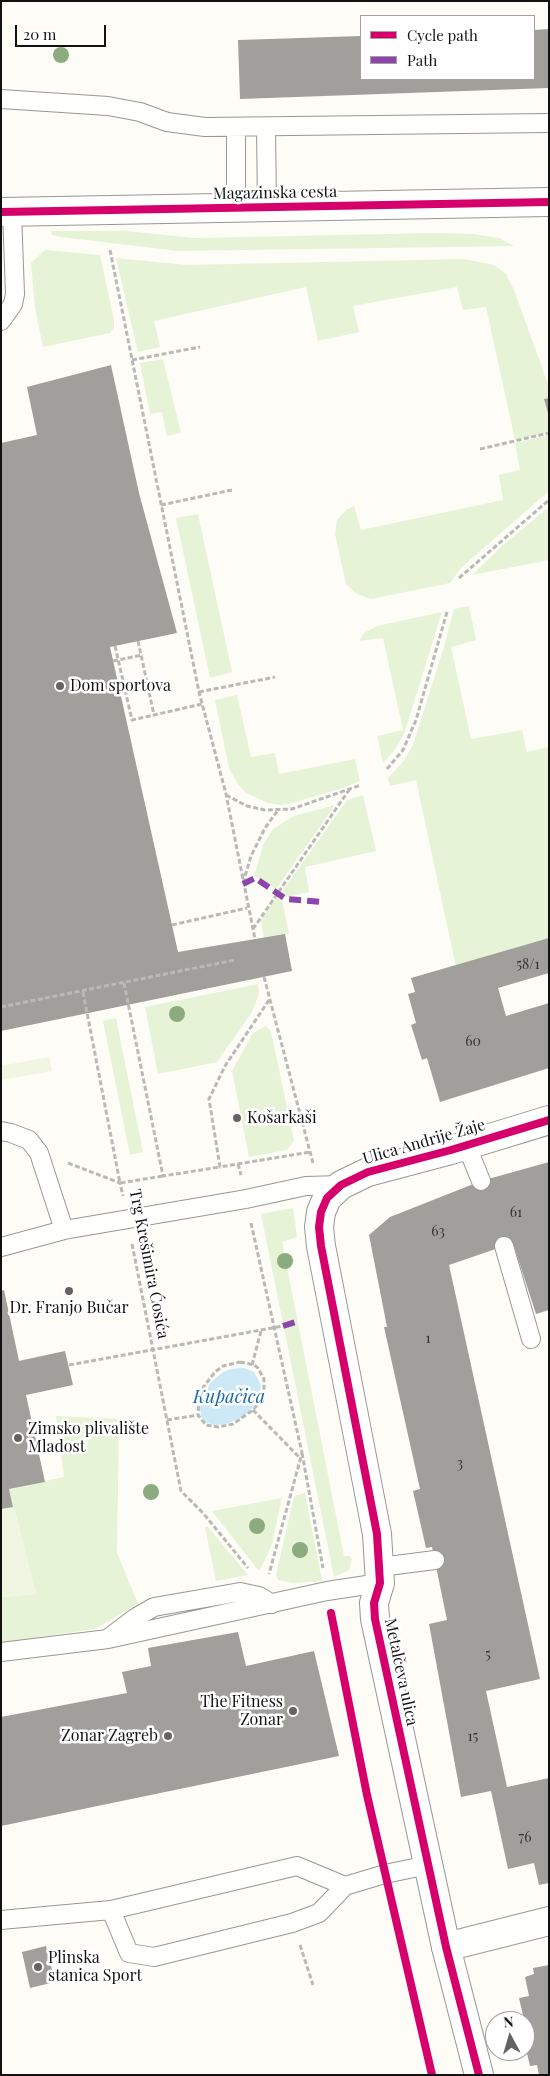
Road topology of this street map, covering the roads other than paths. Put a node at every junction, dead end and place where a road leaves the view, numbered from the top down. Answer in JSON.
{"nodes":[{"id":1,"x":1,"y":99,"type":"edge"},
{"id":2,"x":549,"y":123,"type":"edge"},
{"id":3,"x":236,"y":127,"type":"junction"},
{"id":4,"x":266,"y":128,"type":"junction"},
{"id":5,"x":549,"y":202,"type":"edge"},
{"id":6,"x":236,"y":207,"type":"junction"},
{"id":7,"x":267,"y":207,"type":"junction"},
{"id":8,"x":6,"y":212,"type":"edge"},
{"id":9,"x":8,"y":252,"type":"edge"},
{"id":10,"x":1,"y":321,"type":"edge"},
{"id":11,"x":549,"y":1120,"type":"edge"},
{"id":12,"x":1,"y":1131,"type":"edge"},
{"id":13,"x":466,"y":1144,"type":"junction"},
{"id":14,"x":481,"y":1182,"type":"dead end"},
{"id":15,"x":341,"y":1185,"type":"junction"},
{"id":16,"x":321,"y":1212,"type":"joint"},
{"id":17,"x":64,"y":1230,"type":"junction"},
{"id":18,"x":504,"y":1246,"type":"dead end"},
{"id":19,"x":1,"y":1247,"type":"edge"},
{"id":20,"x":531,"y":1339,"type":"dead end"},
{"id":21,"x":435,"y":1560,"type":"dead end"},
{"id":22,"x":380,"y":1575,"type":"junction"},
{"id":23,"x":1,"y":1652,"type":"edge"},
{"id":24,"x":428,"y":1865,"type":"junction"},
{"id":25,"x":345,"y":1886,"type":"junction"},
{"id":26,"x":111,"y":1910,"type":"junction"},
{"id":27,"x":1,"y":1920,"type":"edge"},
{"id":28,"x":549,"y":1921,"type":"edge"},
{"id":29,"x":446,"y":1947,"type":"junction"},
{"id":30,"x":479,"y":2075,"type":"edge"}],
"edges":[{"from":1,"to":3,"type":"lane"},
{"from":2,"to":4,"type":"lane"},
{"from":3,"to":4,"type":"lane"},
{"from":3,"to":6,"type":"lane"},
{"from":4,"to":7,"type":"lane"},
{"from":5,"to":7,"type":"street","name":"Magazinska cesta"},
{"from":6,"to":7,"type":"street","name":"Magazinska cesta"},
{"from":6,"to":8,"type":"street","name":"Magazinska cesta"},
{"from":8,"to":9,"type":"lane"},
{"from":9,"to":10,"type":"lane"},
{"from":11,"to":13,"type":"street","name":"Ulica Andrije Žaje"},
{"from":12,"to":17,"type":"lane"},
{"from":13,"to":14,"type":"lane"},
{"from":13,"to":15,"type":"street","name":"Ulica Andrije Žaje"},
{"from":15,"to":16,"type":"street","name":"Ulica Andrije Žaje"},
{"from":15,"to":17,"type":"lane"},
{"from":16,"to":22,"type":"street","name":"Metalčeva ulica"},
{"from":17,"to":19,"type":"lane"},
{"from":18,"to":20,"type":"lane"},
{"from":21,"to":22,"type":"lane"},
{"from":22,"to":23,"type":"lane"},
{"from":22,"to":24,"type":"street","name":"Metalčeva ulica"},
{"from":24,"to":25,"type":"lane"},
{"from":24,"to":29,"type":"street","name":"Metalčeva ulica"},
{"from":25,"to":26,"type":"lane"},
{"from":25,"to":26,"type":"lane"},
{"from":26,"to":27,"type":"lane"},
{"from":28,"to":29,"type":"street"},
{"from":29,"to":30,"type":"street","name":"Metalčeva ulica"}]}
